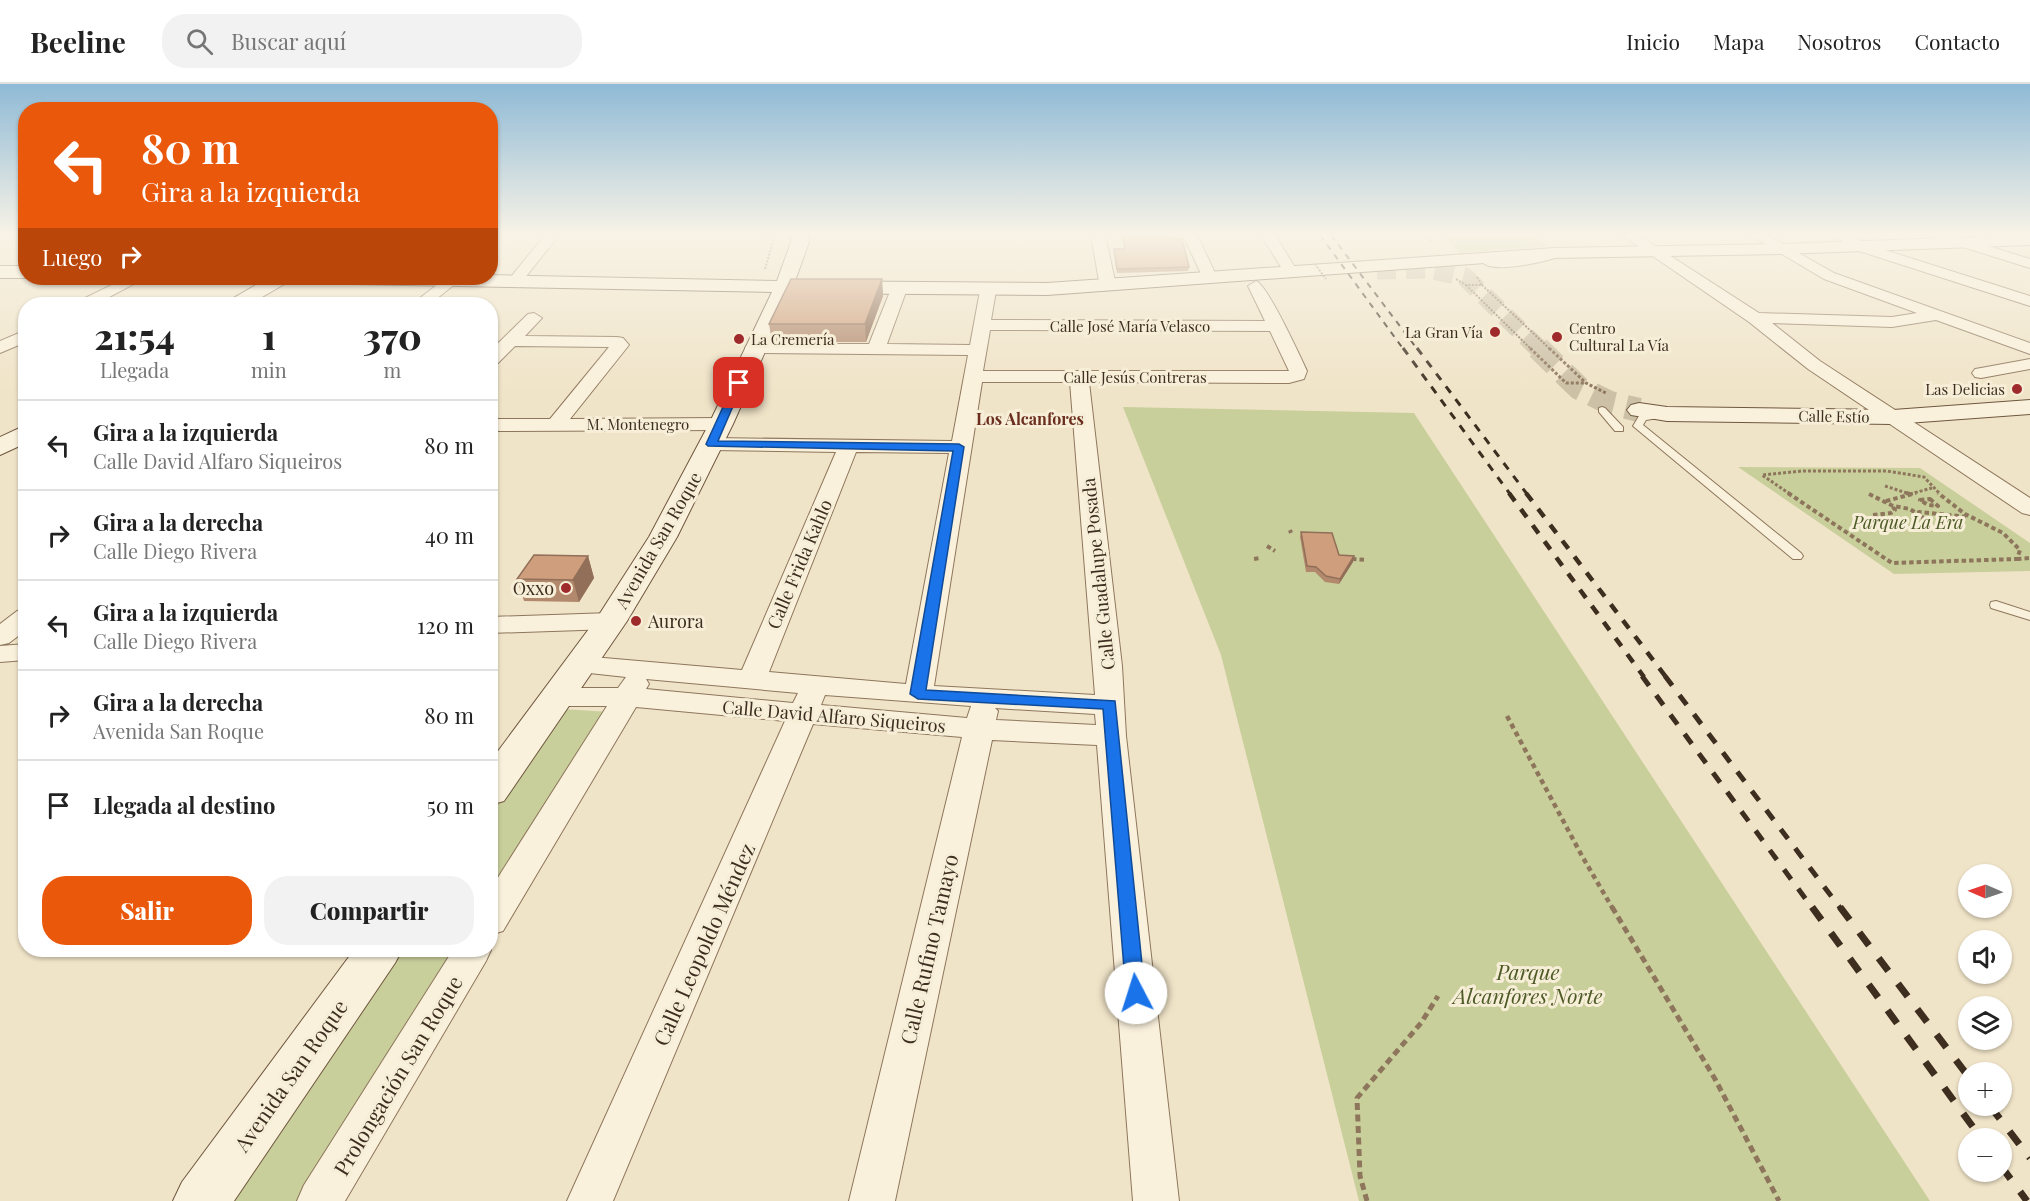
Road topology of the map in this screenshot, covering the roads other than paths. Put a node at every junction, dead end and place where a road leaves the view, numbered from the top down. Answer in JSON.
{"nodes":[{"id":1,"x":119,"y":287,"type":"edge"},
{"id":2,"x":266,"y":287,"type":"edge"},
{"id":3,"x":442,"y":287,"type":"edge"},
{"id":4,"x":783,"y":287,"type":"edge"},
{"id":5,"x":827,"y":287,"type":"edge"},
{"id":6,"x":1074,"y":287,"type":"edge"},
{"id":7,"x":1139,"y":287,"type":"edge"},
{"id":8,"x":1257,"y":287,"type":"edge"},
{"id":9,"x":1707,"y":287,"type":"edge"},
{"id":10,"x":1860,"y":287,"type":"edge"},
{"id":11,"x":1987,"y":287,"type":"edge"},
{"id":12,"x":899,"y":289,"type":"junction"},
{"id":13,"x":962,"y":289,"type":"junction"},
{"id":14,"x":988,"y":291,"type":"junction"},
{"id":15,"x":99,"y":297,"type":"edge"},
{"id":16,"x":249,"y":297,"type":"edge"},
{"id":17,"x":429,"y":297,"type":"edge"},
{"id":18,"x":2030,"y":301,"type":"edge"},
{"id":19,"x":1936,"y":315,"type":"junction"},
{"id":20,"x":534,"y":318,"type":"dead end"},
{"id":21,"x":1755,"y":318,"type":"junction"},
{"id":22,"x":983,"y":325,"type":"junction"},
{"id":23,"x":1277,"y":326,"type":"junction"},
{"id":24,"x":0,"y":332,"type":"edge"},
{"id":25,"x":18,"y":333,"type":"edge"},
{"id":26,"x":18,"y":338,"type":"edge"},
{"id":27,"x":510,"y":341,"type":"junction"},
{"id":28,"x":0,"y":348,"type":"edge"},
{"id":29,"x":754,"y":348,"type":"junction"},
{"id":30,"x":876,"y":349,"type":"junction"},
{"id":31,"x":2030,"y":349,"type":"edge"},
{"id":32,"x":977,"y":350,"type":"junction"},
{"id":33,"x":498,"y":353,"type":"edge"},
{"id":34,"x":2030,"y":364,"type":"edge"},
{"id":35,"x":1981,"y":373,"type":"dead end"},
{"id":36,"x":972,"y":376,"type":"junction"},
{"id":37,"x":1079,"y":377,"type":"junction"},
{"id":38,"x":2030,"y":407,"type":"edge"},
{"id":39,"x":1602,"y":410,"type":"dead end"},
{"id":40,"x":1639,"y":410,"type":"tunnel mouth"},
{"id":41,"x":1667,"y":414,"type":"junction"},
{"id":42,"x":1893,"y":417,"type":"junction"},
{"id":43,"x":498,"y":425,"type":"edge"},
{"id":44,"x":555,"y":425,"type":"junction"},
{"id":45,"x":1618,"y":429,"type":"dead end"},
{"id":46,"x":716,"y":434,"type":"junction"},
{"id":47,"x":18,"y":437,"type":"edge"},
{"id":48,"x":0,"y":447,"type":"edge"},
{"id":49,"x":848,"y":447,"type":"junction"},
{"id":50,"x":959,"y":447,"type":"junction"},
{"id":51,"x":2030,"y":508,"type":"edge"},
{"id":52,"x":1797,"y":556,"type":"dead end"},
{"id":53,"x":1996,"y":605,"type":"dead end"},
{"id":54,"x":2030,"y":616,"type":"edge"},
{"id":55,"x":611,"y":621,"type":"junction"},
{"id":56,"x":18,"y":623,"type":"edge"},
{"id":57,"x":498,"y":625,"type":"edge"},
{"id":58,"x":0,"y":637,"type":"edge"},
{"id":59,"x":18,"y":653,"type":"edge"},
{"id":60,"x":0,"y":654,"type":"edge"},
{"id":61,"x":581,"y":665,"type":"junction"},
{"id":62,"x":750,"y":681,"type":"junction"},
{"id":63,"x":635,"y":684,"type":"junction"},
{"id":64,"x":918,"y":694,"type":"junction"},
{"id":65,"x":558,"y":697,"type":"junction"},
{"id":66,"x":810,"y":700,"type":"junction"},
{"id":67,"x":982,"y":714,"type":"junction"},
{"id":68,"x":1110,"y":720,"type":"junction"},
{"id":69,"x":498,"y":780,"type":"edge"},
{"id":70,"x":498,"y":908,"type":"edge"},
{"id":71,"x":374,"y":957,"type":"edge"},
{"id":72,"x":469,"y":957,"type":"edge"},
{"id":73,"x":201,"y":1201,"type":"edge"},
{"id":74,"x":320,"y":1201,"type":"edge"},
{"id":75,"x":590,"y":1201,"type":"edge"},
{"id":76,"x":872,"y":1201,"type":"edge"},
{"id":77,"x":1156,"y":1201,"type":"edge"}],
"edges":[{"from":1,"to":15,"type":"street"},
{"from":2,"to":16,"type":"street"},
{"from":3,"to":17,"type":"street"},
{"from":4,"to":29,"type":"street","name":"Avenida San Roque"},
{"from":5,"to":12,"type":"street"},
{"from":6,"to":13,"type":"street"},
{"from":7,"to":14,"type":"street"},
{"from":8,"to":23,"type":"street"},
{"from":9,"to":21,"type":"street"},
{"from":10,"to":19,"type":"street"},
{"from":11,"to":18,"type":"street"},
{"from":12,"to":13,"type":"street"},
{"from":12,"to":30,"type":"street"},
{"from":13,"to":14,"type":"street"},
{"from":14,"to":22,"type":"street"},
{"from":19,"to":21,"type":"street"},
{"from":19,"to":31,"type":"street"},
{"from":20,"to":27,"type":"street"},
{"from":21,"to":42,"type":"street"},
{"from":22,"to":23,"type":"street","name":"Calle José María Velasco"},
{"from":22,"to":32,"type":"street"},
{"from":23,"to":37,"type":"street","name":"Calle Jesús Contreras"},
{"from":24,"to":25,"type":"street"},
{"from":26,"to":28,"type":"street"},
{"from":27,"to":33,"type":"street"},
{"from":27,"to":44,"type":"street","name":"M. Montenegro"},
{"from":29,"to":30,"type":"street"},
{"from":29,"to":46,"type":"street","name":"Avenida San Roque"},
{"from":30,"to":32,"type":"street"},
{"from":32,"to":36,"type":"street"},
{"from":34,"to":35,"type":"street"},
{"from":36,"to":37,"type":"street","name":"Calle Jesús Contreras"},
{"from":36,"to":50,"type":"street"},
{"from":37,"to":68,"type":"street","name":"Calle Guadalupe Posada"},
{"from":38,"to":42,"type":"street","name":"Calle Estío"},
{"from":39,"to":45,"type":"lane"},
{"from":40,"to":41,"type":"street","name":"Calle Estío"},
{"from":41,"to":42,"type":"street","name":"Calle Estío"},
{"from":41,"to":52,"type":"lane"},
{"from":42,"to":51,"type":"street"},
{"from":43,"to":44,"type":"street","name":"M. Montenegro"},
{"from":44,"to":46,"type":"street","name":"M. Montenegro"},
{"from":46,"to":49,"type":"street","name":"M. Montenegro"},
{"from":46,"to":55,"type":"street","name":"Avenida San Roque"},
{"from":47,"to":48,"type":"street"},
{"from":49,"to":50,"type":"street","name":"M. Montenegro"},
{"from":49,"to":62,"type":"street","name":"Calle Frida Kahlo"},
{"from":50,"to":64,"type":"street"},
{"from":53,"to":54,"type":"lane"},
{"from":55,"to":57,"type":"street"},
{"from":55,"to":61,"type":"street","name":"Avenida San Roque"},
{"from":56,"to":58,"type":"street"},
{"from":59,"to":60,"type":"street"},
{"from":61,"to":63,"type":"street","name":"Calle David Alfaro Siqueiros"},
{"from":61,"to":65,"type":"street","name":"Avenida San Roque"},
{"from":62,"to":63,"type":"street","name":"Calle David Alfaro Siqueiros"},
{"from":62,"to":66,"type":"street","name":"Calle David Alfaro Siqueiros"},
{"from":63,"to":65,"type":"street","name":"Calle David Alfaro Siqueiros"},
{"from":63,"to":66,"type":"street","name":"Calle David Alfaro Siqueiros"},
{"from":63,"to":70,"type":"street"},
{"from":64,"to":66,"type":"street","name":"Calle David Alfaro Siqueiros"},
{"from":64,"to":67,"type":"street","name":"Calle David Alfaro Siqueiros"},
{"from":65,"to":69,"type":"street","name":"Avenida San Roque"},
{"from":66,"to":67,"type":"street","name":"Calle David Alfaro Siqueiros"},
{"from":66,"to":75,"type":"street","name":"Calle Leopoldo Méndez"},
{"from":67,"to":68,"type":"street","name":"Calle David Alfaro Siqueiros"},
{"from":67,"to":76,"type":"street","name":"Calle Rufino Tamayo"},
{"from":68,"to":77,"type":"street","name":"Calle Guadalupe Posada"},
{"from":71,"to":73,"type":"street","name":"Avenida San Roque"},
{"from":72,"to":74,"type":"street","name":"Prolongación San Roque"}]}
